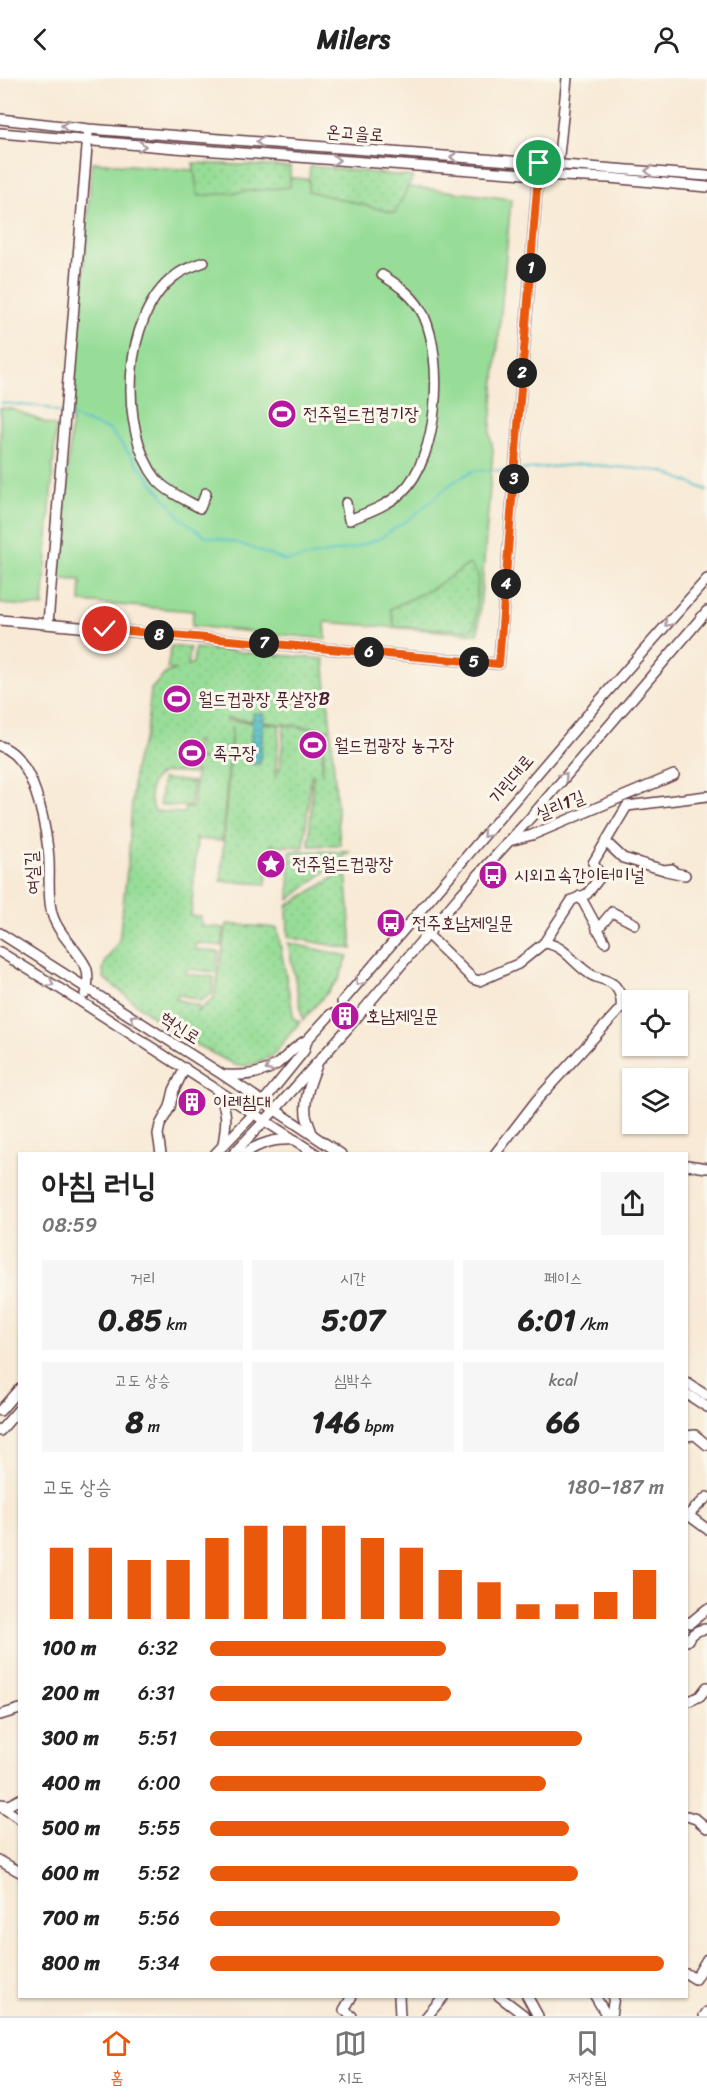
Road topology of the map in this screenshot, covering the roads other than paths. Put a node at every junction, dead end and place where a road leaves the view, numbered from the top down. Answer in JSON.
{"nodes":[{"id":1,"x":567,"y":78,"type":"edge"},
{"id":2,"x":0,"y":119,"type":"edge"},
{"id":3,"x":89,"y":129,"type":"junction"},
{"id":4,"x":0,"y":133,"type":"edge"},
{"id":5,"x":88,"y":141,"type":"junction"},
{"id":6,"x":539,"y":163,"type":"junction"},
{"id":7,"x":558,"y":165,"type":"junction"},
{"id":8,"x":538,"y":175,"type":"junction"},
{"id":9,"x":707,"y":176,"type":"edge"},
{"id":10,"x":707,"y":187,"type":"edge"},
{"id":11,"x":204,"y":262,"type":"dead end"},
{"id":12,"x":382,"y":275,"type":"dead end"},
{"id":13,"x":206,"y":493,"type":"dead end"},
{"id":14,"x":346,"y":503,"type":"dead end"},
{"id":15,"x":707,"y":579,"type":"edge"},
{"id":16,"x":707,"y":611,"type":"edge"},
{"id":17,"x":0,"y":620,"type":"edge"},
{"id":18,"x":48,"y":623,"type":"junction"},
{"id":19,"x":0,"y":746,"type":"edge"},
{"id":20,"x":674,"y":775,"type":"dead end"},
{"id":21,"x":707,"y":796,"type":"edge"},
{"id":22,"x":625,"y":802,"type":"junction"},
{"id":23,"x":509,"y":841,"type":"junction"},
{"id":24,"x":607,"y":843,"type":"junction"},
{"id":25,"x":685,"y":875,"type":"dead end"},
{"id":26,"x":580,"y":896,"type":"junction"},
{"id":27,"x":635,"y":924,"type":"dead end"},
{"id":28,"x":597,"y":930,"type":"junction"},
{"id":29,"x":0,"y":933,"type":"edge"},
{"id":30,"x":427,"y":934,"type":"junction"},
{"id":31,"x":604,"y":942,"type":"dead end"},
{"id":32,"x":544,"y":943,"type":"junction"},
{"id":33,"x":0,"y":952,"type":"edge"},
{"id":34,"x":87,"y":990,"type":"junction"},
{"id":35,"x":80,"y":1001,"type":"junction"},
{"id":36,"x":342,"y":1002,"type":"dead end"},
{"id":37,"x":331,"y":1014,"type":"dead end"},
{"id":38,"x":307,"y":1041,"type":"junction"},
{"id":39,"x":319,"y":1060,"type":"junction"},
{"id":40,"x":185,"y":1068,"type":"junction"},
{"id":41,"x":223,"y":1075,"type":"junction"},
{"id":42,"x":215,"y":1088,"type":"junction"},
{"id":43,"x":263,"y":1102,"type":"junction"},
{"id":44,"x":275,"y":1110,"type":"junction"},
{"id":45,"x":255,"y":1113,"type":"junction"},
{"id":46,"x":266,"y":1120,"type":"junction"},
{"id":47,"x":312,"y":1134,"type":"junction"},
{"id":48,"x":297,"y":1140,"type":"junction"},
{"id":49,"x":223,"y":1144,"type":"junction"},
{"id":50,"x":161,"y":1152,"type":"edge"},
{"id":51,"x":217,"y":1152,"type":"edge"},
{"id":52,"x":235,"y":1152,"type":"edge"},
{"id":53,"x":247,"y":1152,"type":"edge"},
{"id":54,"x":313,"y":1152,"type":"edge"},
{"id":55,"x":338,"y":1152,"type":"edge"},
{"id":56,"x":497,"y":1152,"type":"edge"},
{"id":57,"x":688,"y":1165,"type":"edge"},
{"id":58,"x":707,"y":1168,"type":"edge"},
{"id":59,"x":688,"y":1384,"type":"edge"},
{"id":60,"x":18,"y":1390,"type":"edge"},
{"id":61,"x":688,"y":1395,"type":"edge"},
{"id":62,"x":707,"y":1396,"type":"edge"},
{"id":63,"x":707,"y":1407,"type":"edge"},
{"id":64,"x":18,"y":1410,"type":"edge"},
{"id":65,"x":0,"y":1411,"type":"edge"},
{"id":66,"x":0,"y":1431,"type":"edge"},
{"id":67,"x":688,"y":1436,"type":"edge"},
{"id":68,"x":707,"y":1445,"type":"edge"},
{"id":69,"x":707,"y":1497,"type":"edge"},
{"id":70,"x":688,"y":1514,"type":"edge"},
{"id":71,"x":688,"y":1516,"type":"edge"},
{"id":72,"x":707,"y":1529,"type":"edge"},
{"id":73,"x":707,"y":1609,"type":"edge"},
{"id":74,"x":688,"y":1622,"type":"edge"},
{"id":75,"x":707,"y":1629,"type":"edge"},
{"id":76,"x":688,"y":1640,"type":"edge"},
{"id":77,"x":707,"y":1687,"type":"edge"},
{"id":78,"x":688,"y":1700,"type":"edge"},
{"id":79,"x":18,"y":1712,"type":"edge"},
{"id":80,"x":0,"y":1715,"type":"edge"},
{"id":81,"x":18,"y":1800,"type":"edge"},
{"id":82,"x":0,"y":1805,"type":"edge"},
{"id":83,"x":688,"y":1816,"type":"edge"},
{"id":84,"x":18,"y":1818,"type":"edge"},
{"id":85,"x":707,"y":1828,"type":"edge"},
{"id":86,"x":0,"y":1861,"type":"edge"},
{"id":87,"x":18,"y":1871,"type":"edge"},
{"id":88,"x":707,"y":1959,"type":"edge"},
{"id":89,"x":688,"y":1974,"type":"edge"},
{"id":90,"x":351,"y":1998,"type":"edge"},
{"id":91,"x":399,"y":1998,"type":"edge"},
{"id":92,"x":442,"y":1998,"type":"edge"},
{"id":93,"x":502,"y":1998,"type":"edge"},
{"id":94,"x":529,"y":1998,"type":"edge"},
{"id":95,"x":596,"y":1998,"type":"edge"},
{"id":96,"x":614,"y":1998,"type":"edge"},
{"id":97,"x":707,"y":2012,"type":"edge"},
{"id":98,"x":352,"y":2016,"type":"edge"},
{"id":99,"x":400,"y":2016,"type":"edge"},
{"id":100,"x":427,"y":2016,"type":"edge"},
{"id":101,"x":525,"y":2016,"type":"edge"},
{"id":102,"x":538,"y":2016,"type":"edge"},
{"id":103,"x":609,"y":2016,"type":"edge"},
{"id":104,"x":704,"y":2016,"type":"edge"}],
"edges":[{"from":1,"to":7,"type":"street"},
{"from":3,"to":2,"type":"street","name":"온고을로","one_way":true},
{"from":3,"to":5,"type":"street"},
{"from":6,"to":3,"type":"street","name":"온고을로","one_way":true},
{"from":4,"to":5,"type":"street","name":"온고을로"},
{"from":5,"to":8,"type":"street","name":"온고을로","one_way":true},
{"from":5,"to":18,"type":"street"},
{"from":6,"to":7,"type":"street","name":"온고을로"},
{"from":6,"to":8,"type":"street"},
{"from":9,"to":7,"type":"street","name":"온고을로","one_way":true},
{"from":8,"to":10,"type":"street","name":"온고을로"},
{"from":8,"to":18,"type":"street"},
{"from":11,"to":13,"type":"street"},
{"from":12,"to":14,"type":"street"},
{"from":15,"to":36,"type":"street","name":"기린대로","one_way":true},
{"from":23,"to":16,"type":"street","one_way":true},
{"from":17,"to":18,"type":"street"},
{"from":19,"to":34,"type":"street","name":"여실길"},
{"from":20,"to":22,"type":"street","name":"실리1길"},
{"from":21,"to":22,"type":"street","name":"실리1길"},
{"from":22,"to":23,"type":"street","name":"실리1길"},
{"from":22,"to":24,"type":"street"},
{"from":23,"to":30,"type":"street"},
{"from":24,"to":25,"type":"street"},
{"from":24,"to":26,"type":"street"},
{"from":26,"to":28,"type":"street"},
{"from":26,"to":32,"type":"street"},
{"from":27,"to":28,"type":"street"},
{"from":28,"to":31,"type":"street"},
{"from":29,"to":34,"type":"street","name":"혁신로"},
{"from":30,"to":32,"type":"street"},
{"from":30,"to":39,"type":"street"},
{"from":32,"to":56,"type":"street"},
{"from":33,"to":35,"type":"street","name":"혁신로","one_way":true},
{"from":34,"to":35,"type":"street"},
{"from":41,"to":34,"type":"street","name":"혁신로","one_way":true},
{"from":35,"to":40,"type":"street","name":"혁신로"},
{"from":37,"to":38,"type":"street"},
{"from":38,"to":41,"type":"street","one_way":true},
{"from":38,"to":43,"type":"street"},
{"from":39,"to":44,"type":"street"},
{"from":39,"to":47,"type":"street"},
{"from":40,"to":42,"type":"street","name":"혁신로"},
{"from":40,"to":50,"type":"street"},
{"from":41,"to":43,"type":"street","name":"혁신로"},
{"from":42,"to":45,"type":"street","name":"혁신로"},
{"from":42,"to":49,"type":"street"},
{"from":43,"to":44,"type":"street","name":"혁신로"},
{"from":43,"to":45,"type":"street"},
{"from":44,"to":46,"type":"street"},
{"from":44,"to":47,"type":"street","name":"혁신로"},
{"from":45,"to":46,"type":"street","name":"혁신로"},
{"from":45,"to":49,"type":"street"},
{"from":46,"to":48,"type":"street","name":"혁신로"},
{"from":46,"to":52,"type":"street"},
{"from":47,"to":55,"type":"street","name":"혁신로"},
{"from":48,"to":53,"type":"street"},
{"from":48,"to":54,"type":"street","name":"혁신로"},
{"from":49,"to":51,"type":"street"},
{"from":57,"to":58,"type":"street"},
{"from":59,"to":62,"type":"street"},
{"from":60,"to":65,"type":"street"},
{"from":61,"to":63,"type":"street"},
{"from":64,"to":66,"type":"street"},
{"from":67,"to":68,"type":"street"},
{"from":69,"to":70,"type":"street"},
{"from":71,"to":72,"type":"street"},
{"from":73,"to":74,"type":"street"},
{"from":75,"to":76,"type":"street"},
{"from":77,"to":78,"type":"street"},
{"from":79,"to":80,"type":"street"},
{"from":81,"to":82,"type":"street"},
{"from":82,"to":84,"type":"street"},
{"from":83,"to":85,"type":"street"},
{"from":86,"to":87,"type":"street"},
{"from":88,"to":89,"type":"street"},
{"from":90,"to":98,"type":"street"},
{"from":91,"to":99,"type":"street"},
{"from":92,"to":100,"type":"street"},
{"from":93,"to":101,"type":"street"},
{"from":94,"to":102,"type":"street"},
{"from":95,"to":103,"type":"street"},
{"from":96,"to":103,"type":"street"},
{"from":97,"to":104,"type":"street"}]}
